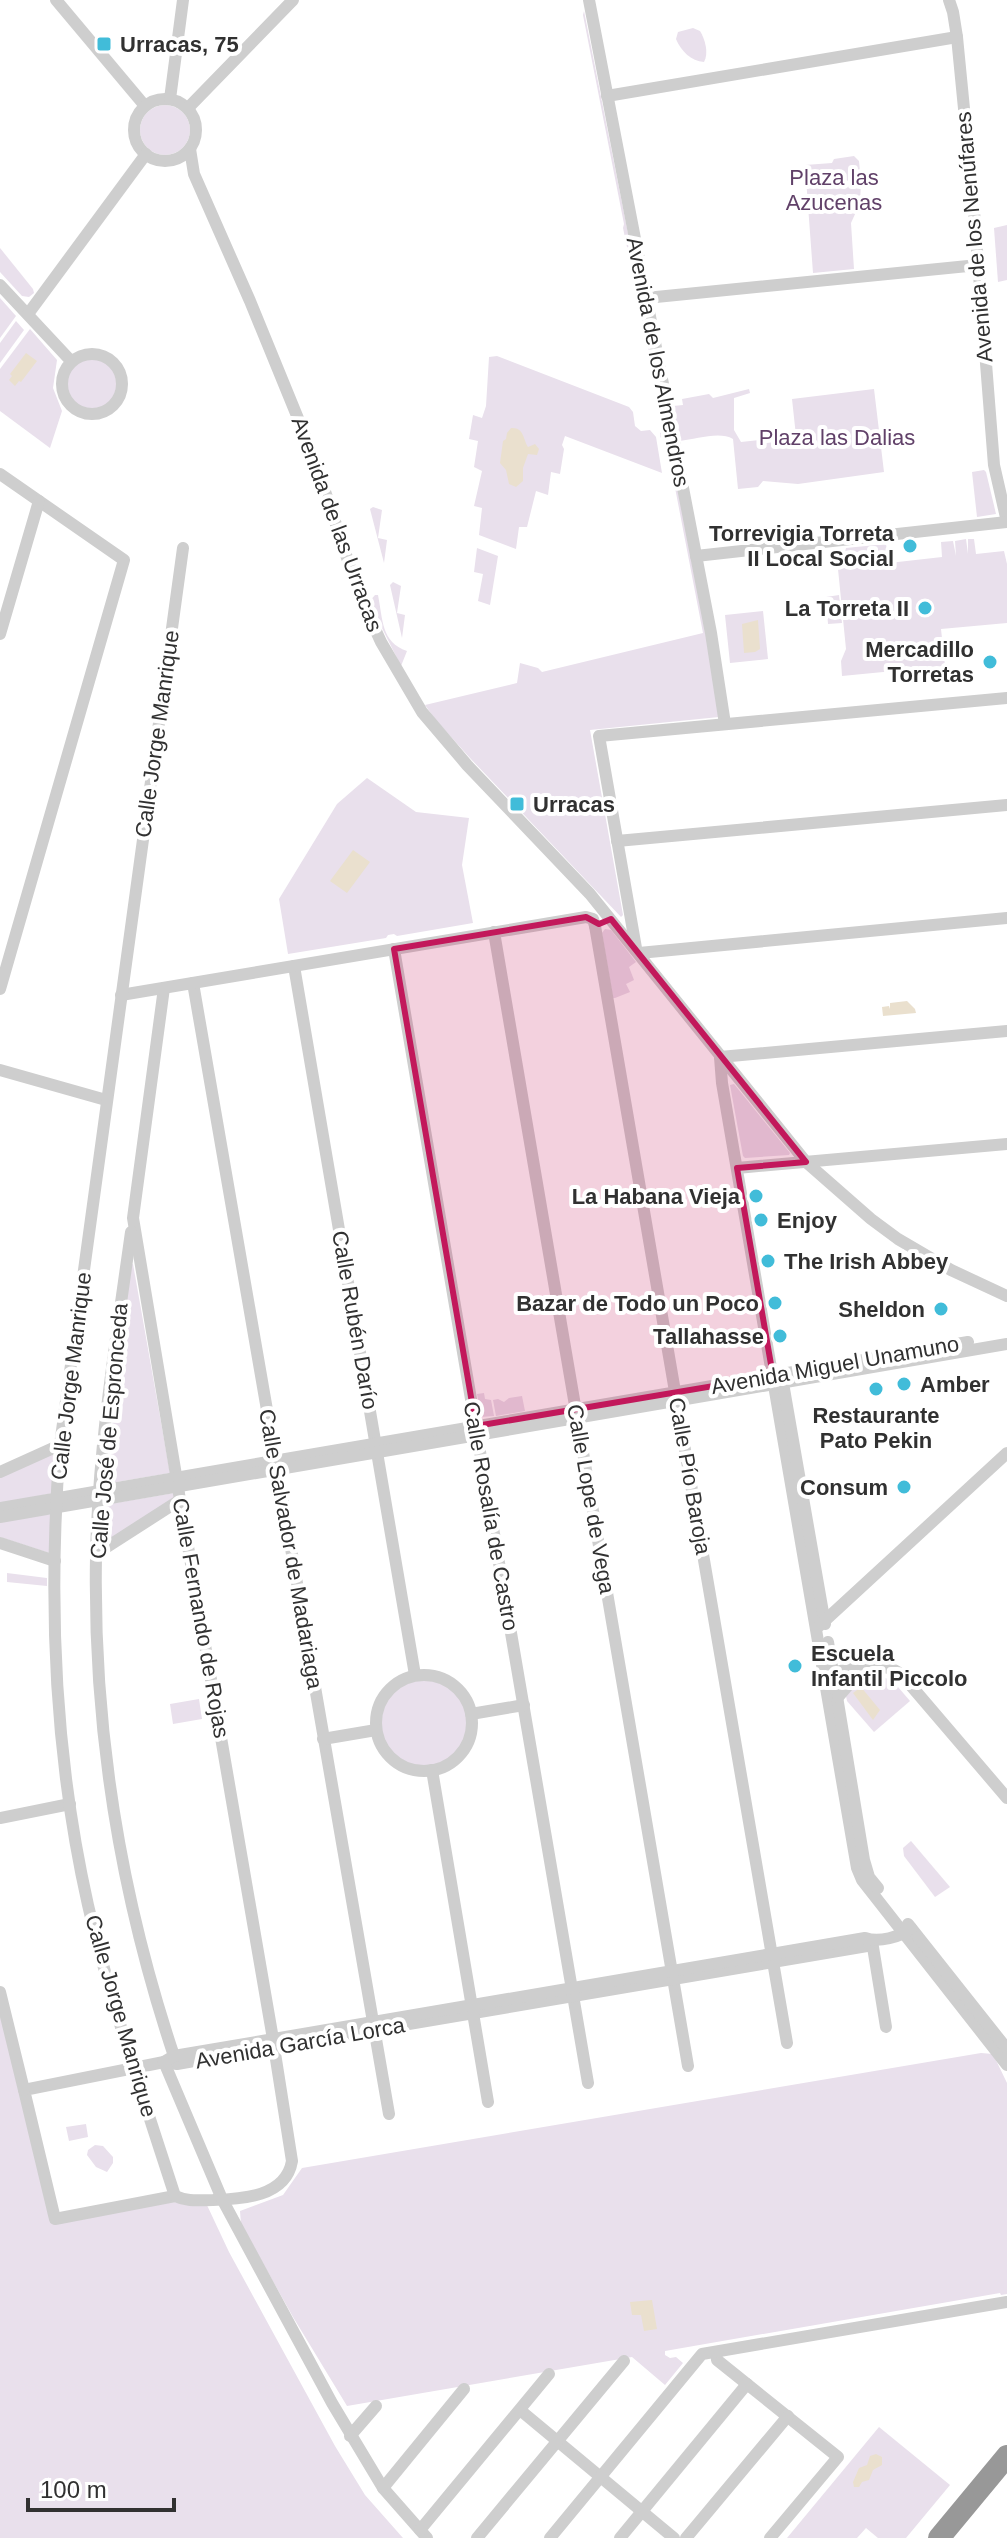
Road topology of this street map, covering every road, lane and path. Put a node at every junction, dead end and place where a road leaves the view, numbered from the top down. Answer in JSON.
{"nodes":[{"id":1,"x":56,"y":0,"type":"edge"},
{"id":2,"x":183,"y":0,"type":"edge"},
{"id":3,"x":293,"y":0,"type":"edge"},
{"id":4,"x":589,"y":0,"type":"edge"},
{"id":5,"x":949,"y":0,"type":"edge"},
{"id":6,"x":957,"y":37,"type":"junction"},
{"id":7,"x":607,"y":96,"type":"junction"},
{"id":8,"x":170,"y":99,"type":"junction"},
{"id":9,"x":145,"y":106,"type":"junction"},
{"id":10,"x":188,"y":108,"type":"junction"},
{"id":11,"x":185,"y":153,"type":"junction"},
{"id":12,"x":146,"y":154,"type":"junction"},
{"id":13,"x":978,"y":265,"type":"junction"},
{"id":14,"x":0,"y":285,"type":"edge"},
{"id":15,"x":646,"y":298,"type":"junction"},
{"id":16,"x":28,"y":314,"type":"junction"},
{"id":17,"x":68,"y":357,"type":"junction"},
{"id":18,"x":0,"y":474,"type":"edge"},
{"id":19,"x":39,"y":501,"type":"junction"},
{"id":20,"x":1007,"y":522,"type":"edge"},
{"id":21,"x":183,"y":548,"type":"dead end"},
{"id":22,"x":696,"y":556,"type":"junction"},
{"id":23,"x":0,"y":634,"type":"edge"},
{"id":24,"x":1007,"y":698,"type":"edge"},
{"id":25,"x":725,"y":724,"type":"junction"},
{"id":26,"x":1007,"y":805,"type":"edge"},
{"id":27,"x":617,"y":841,"type":"junction"},
{"id":28,"x":1007,"y":918,"type":"edge"},
{"id":29,"x":611,"y":919,"type":"junction"},
{"id":30,"x":595,"y":926,"type":"junction"},
{"id":31,"x":494,"y":932,"type":"junction"},
{"id":32,"x":394,"y":949,"type":"junction"},
{"id":33,"x":637,"y":952,"type":"junction"},
{"id":34,"x":294,"y":966,"type":"junction"},
{"id":35,"x":193,"y":983,"type":"junction"},
{"id":36,"x":164,"y":988,"type":"junction"},
{"id":37,"x":0,"y":989,"type":"edge"},
{"id":38,"x":121,"y":995,"type":"junction"},
{"id":39,"x":1007,"y":1031,"type":"edge"},
{"id":40,"x":720,"y":1057,"type":"junction"},
{"id":41,"x":0,"y":1070,"type":"edge"},
{"id":42,"x":106,"y":1100,"type":"junction"},
{"id":43,"x":1007,"y":1144,"type":"edge"},
{"id":44,"x":806,"y":1162,"type":"junction"},
{"id":45,"x":737,"y":1168,"type":"junction"},
{"id":46,"x":133,"y":1218,"type":"junction"},
{"id":47,"x":1007,"y":1296,"type":"edge"},
{"id":48,"x":1007,"y":1336,"type":"edge"},
{"id":49,"x":1007,"y":1344,"type":"edge"},
{"id":50,"x":777,"y":1381,"type":"junction"},
{"id":51,"x":676,"y":1396,"type":"junction"},
{"id":52,"x":576,"y":1414,"type":"junction"},
{"id":53,"x":477,"y":1431,"type":"junction"},
{"id":54,"x":60,"y":1445,"type":"junction"},
{"id":55,"x":376,"y":1448,"type":"junction"},
{"id":56,"x":1007,"y":1453,"type":"edge"},
{"id":57,"x":276,"y":1465,"type":"junction"},
{"id":58,"x":0,"y":1472,"type":"edge"},
{"id":59,"x":178,"y":1488,"type":"junction"},
{"id":60,"x":100,"y":1495,"type":"junction"},
{"id":61,"x":56,"y":1503,"type":"junction"},
{"id":62,"x":0,"y":1508,"type":"edge"},
{"id":63,"x":0,"y":1517,"type":"edge"},
{"id":64,"x":0,"y":1543,"type":"edge"},
{"id":65,"x":96,"y":1554,"type":"junction"},
{"id":66,"x":55,"y":1561,"type":"junction"},
{"id":67,"x":821,"y":1624,"type":"junction"},
{"id":68,"x":829,"y":1651,"type":"junction"},
{"id":69,"x":863,"y":1668,"type":"junction"},
{"id":70,"x":829,"y":1673,"type":"junction"},
{"id":71,"x":415,"y":1675,"type":"junction"},
{"id":72,"x":838,"y":1697,"type":"junction"},
{"id":73,"x":524,"y":1705,"type":"junction"},
{"id":74,"x":471,"y":1714,"type":"junction"},
{"id":75,"x":376,"y":1730,"type":"junction"},
{"id":76,"x":323,"y":1739,"type":"junction"},
{"id":77,"x":432,"y":1770,"type":"junction"},
{"id":78,"x":1007,"y":1798,"type":"edge"},
{"id":79,"x":70,"y":1804,"type":"junction"},
{"id":80,"x":0,"y":1818,"type":"edge"},
{"id":81,"x":907,"y":1931,"type":"junction"},
{"id":82,"x":872,"y":1941,"type":"junction"},
{"id":83,"x":772,"y":1958,"type":"junction"},
{"id":84,"x":672,"y":1975,"type":"junction"},
{"id":85,"x":0,"y":1992,"type":"edge"},
{"id":86,"x":573,"y":1992,"type":"junction"},
{"id":87,"x":473,"y":2009,"type":"junction"},
{"id":88,"x":372,"y":2026,"type":"junction"},
{"id":89,"x":886,"y":2027,"type":"dead end"},
{"id":90,"x":274,"y":2043,"type":"junction"},
{"id":91,"x":787,"y":2043,"type":"dead end"},
{"id":92,"x":1007,"y":2049,"type":"edge"},
{"id":93,"x":171,"y":2060,"type":"junction"},
{"id":94,"x":1007,"y":2065,"type":"edge"},
{"id":95,"x":688,"y":2066,"type":"dead end"},
{"id":96,"x":134,"y":2068,"type":"junction"},
{"id":97,"x":588,"y":2083,"type":"dead end"},
{"id":98,"x":24,"y":2090,"type":"junction"},
{"id":99,"x":488,"y":2102,"type":"dead end"},
{"id":100,"x":389,"y":2114,"type":"dead end"},
{"id":101,"x":175,"y":2196,"type":"junction"},
{"id":102,"x":222,"y":2199,"type":"junction"},
{"id":103,"x":1007,"y":2302,"type":"edge"},
{"id":104,"x":716,"y":2352,"type":"junction"},
{"id":105,"x":624,"y":2361,"type":"dead end"},
{"id":106,"x":549,"y":2374,"type":"dead end"},
{"id":107,"x":747,"y":2384,"type":"junction"},
{"id":108,"x":464,"y":2389,"type":"dead end"},
{"id":109,"x":376,"y":2406,"type":"dead end"},
{"id":110,"x":520,"y":2410,"type":"junction"},
{"id":111,"x":788,"y":2416,"type":"junction"},
{"id":112,"x":350,"y":2436,"type":"junction"},
{"id":113,"x":557,"y":2442,"type":"junction"},
{"id":114,"x":1007,"y":2456,"type":"edge"},
{"id":115,"x":600,"y":2476,"type":"junction"},
{"id":116,"x":383,"y":2488,"type":"junction"},
{"id":117,"x":642,"y":2512,"type":"junction"},
{"id":118,"x":424,"y":2534,"type":"edge"},
{"id":119,"x":477,"y":2538,"type":"edge"},
{"id":120,"x":550,"y":2538,"type":"edge"},
{"id":121,"x":620,"y":2538,"type":"edge"},
{"id":122,"x":674,"y":2538,"type":"edge"},
{"id":123,"x":686,"y":2538,"type":"edge"},
{"id":124,"x":770,"y":2538,"type":"edge"},
{"id":125,"x":939,"y":2538,"type":"edge"}],
"edges":[{"from":1,"to":9,"type":"street"},
{"from":2,"to":8,"type":"street"},
{"from":3,"to":10,"type":"street"},
{"from":4,"to":7,"type":"street","name":"Avenida de los Almendros"},
{"from":5,"to":6,"type":"street","name":"Avenida de los Nenúfares"},
{"from":6,"to":7,"type":"street"},
{"from":6,"to":13,"type":"street","name":"Avenida de los Nenúfares"},
{"from":7,"to":15,"type":"street","name":"Avenida de los Almendros"},
{"from":8,"to":9,"type":"street"},
{"from":8,"to":10,"type":"street"},
{"from":9,"to":12,"type":"street"},
{"from":10,"to":11,"type":"street"},
{"from":11,"to":12,"type":"street"},
{"from":11,"to":29,"type":"street","name":"Avenida de las Urracas"},
{"from":12,"to":16,"type":"street"},
{"from":13,"to":15,"type":"street"},
{"from":13,"to":20,"type":"street","name":"Avenida de los Nenúfares"},
{"from":14,"to":16,"type":"street"},
{"from":15,"to":22,"type":"street","name":"Avenida de los Almendros"},
{"from":16,"to":17,"type":"street"},
{"from":17,"to":17,"type":"street"},
{"from":18,"to":19,"type":"street"},
{"from":19,"to":23,"type":"street"},
{"from":19,"to":37,"type":"street"},
{"from":20,"to":22,"type":"street"},
{"from":21,"to":38,"type":"street","name":"Calle Jorge Manrique"},
{"from":22,"to":25,"type":"street","name":"Avenida de los Almendros"},
{"from":24,"to":25,"type":"street"},
{"from":25,"to":27,"type":"street"},
{"from":26,"to":27,"type":"street"},
{"from":27,"to":33,"type":"street"},
{"from":28,"to":33,"type":"street"},
{"from":29,"to":30,"type":"street"},
{"from":29,"to":33,"type":"street","name":"Avenida de las Urracas"},
{"from":30,"to":31,"type":"street"},
{"from":30,"to":51,"type":"street","name":"Calle Pío Baroja"},
{"from":31,"to":32,"type":"street"},
{"from":31,"to":52,"type":"street","name":"Calle Lope de Vega"},
{"from":32,"to":34,"type":"street"},
{"from":32,"to":53,"type":"street","name":"Calle Rosalía de Castro"},
{"from":33,"to":40,"type":"street","name":"Avenida de las Urracas"},
{"from":34,"to":35,"type":"street"},
{"from":34,"to":55,"type":"street","name":"Calle Rubén Darío"},
{"from":35,"to":36,"type":"street"},
{"from":35,"to":57,"type":"street","name":"Calle Salvador de Madariaga"},
{"from":36,"to":38,"type":"street"},
{"from":36,"to":46,"type":"street","name":"Calle Fernando de Rojas"},
{"from":38,"to":42,"type":"street","name":"Calle Jorge Manrique"},
{"from":39,"to":40,"type":"street"},
{"from":40,"to":44,"type":"street","name":"Avenida de las Urracas"},
{"from":40,"to":45,"type":"street"},
{"from":41,"to":42,"type":"street"},
{"from":42,"to":54,"type":"street","name":"Calle Jorge Manrique"},
{"from":43,"to":44,"type":"street"},
{"from":44,"to":45,"type":"street"},
{"from":44,"to":47,"type":"street","name":"Avenida de las Urracas"},
{"from":45,"to":50,"type":"street"},
{"from":46,"to":59,"type":"street","name":"Calle Fernando de Rojas"},
{"from":46,"to":60,"type":"street","name":"Calle José de Espronceda"},
{"from":48,"to":50,"type":"street","name":"Avenida Miguel Unamuno"},
{"from":49,"to":50,"type":"street"},
{"from":50,"to":51,"type":"street","name":"Avenida Miguel Unamuno"},
{"from":50,"to":67,"type":"street"},
{"from":51,"to":52,"type":"street","name":"Avenida Miguel Unamuno"},
{"from":51,"to":83,"type":"street","name":"Calle Pío Baroja"},
{"from":52,"to":53,"type":"street","name":"Avenida Miguel Unamuno"},
{"from":52,"to":84,"type":"street","name":"Calle Lope de Vega"},
{"from":53,"to":55,"type":"street","name":"Avenida Miguel Unamuno"},
{"from":53,"to":73,"type":"street","name":"Calle Rosalía de Castro"},
{"from":54,"to":58,"type":"street"},
{"from":54,"to":61,"type":"street","name":"Calle Jorge Manrique"},
{"from":55,"to":57,"type":"street","name":"Avenida Miguel Unamuno"},
{"from":55,"to":71,"type":"street","name":"Calle Rubén Darío"},
{"from":56,"to":67,"type":"street"},
{"from":57,"to":59,"type":"street","name":"Avenida Miguel Unamuno"},
{"from":57,"to":76,"type":"street","name":"Calle Salvador de Madariaga"},
{"from":59,"to":60,"type":"street","name":"Avenida Miguel Unamuno"},
{"from":59,"to":65,"type":"street"},
{"from":59,"to":90,"type":"street","name":"Calle Fernando de Rojas"},
{"from":60,"to":61,"type":"street","name":"Avenida Miguel Unamuno"},
{"from":60,"to":65,"type":"street","name":"Calle José de Espronceda"},
{"from":61,"to":62,"type":"street","name":"Avenida Miguel Unamuno"},
{"from":61,"to":63,"type":"street","name":"Avenida Miguel Unamuno"},
{"from":61,"to":66,"type":"street","name":"Calle Jorge Manrique"},
{"from":64,"to":66,"type":"street"},
{"from":65,"to":93,"type":"street","name":"Calle José de Espronceda"},
{"from":66,"to":79,"type":"street","name":"Calle Jorge Manrique"},
{"from":67,"to":68,"type":"street"},
{"from":67,"to":70,"type":"street"},
{"from":68,"to":69,"type":"street"},
{"from":68,"to":70,"type":"street"},
{"from":69,"to":70,"type":"street"},
{"from":69,"to":72,"type":"street"},
{"from":69,"to":78,"type":"street"},
{"from":70,"to":72,"type":"street"},
{"from":70,"to":81,"type":"street"},
{"from":71,"to":74,"type":"street"},
{"from":71,"to":75,"type":"street"},
{"from":72,"to":81,"type":"street"},
{"from":73,"to":74,"type":"street"},
{"from":73,"to":86,"type":"street","name":"Calle Rosalía de Castro"},
{"from":74,"to":77,"type":"street"},
{"from":75,"to":76,"type":"street"},
{"from":75,"to":77,"type":"street"},
{"from":76,"to":88,"type":"street","name":"Calle Salvador de Madariaga"},
{"from":77,"to":87,"type":"street"},
{"from":79,"to":80,"type":"street"},
{"from":79,"to":96,"type":"street","name":"Calle Jorge Manrique"},
{"from":81,"to":82,"type":"street","name":"Avenida García Lorca"},
{"from":81,"to":92,"type":"street"},
{"from":81,"to":94,"type":"street"},
{"from":82,"to":83,"type":"street","name":"Avenida García Lorca"},
{"from":82,"to":89,"type":"street"},
{"from":83,"to":84,"type":"street","name":"Avenida García Lorca"},
{"from":83,"to":91,"type":"street","name":"Calle Pío Baroja"},
{"from":84,"to":86,"type":"street","name":"Avenida García Lorca"},
{"from":84,"to":95,"type":"street","name":"Calle Lope de Vega"},
{"from":85,"to":98,"type":"street"},
{"from":86,"to":87,"type":"street","name":"Avenida García Lorca"},
{"from":86,"to":97,"type":"street","name":"Calle Rosalía de Castro"},
{"from":87,"to":88,"type":"street","name":"Avenida García Lorca"},
{"from":87,"to":99,"type":"street"},
{"from":88,"to":90,"type":"street","name":"Avenida García Lorca"},
{"from":88,"to":100,"type":"street","name":"Calle Salvador de Madariaga"},
{"from":90,"to":93,"type":"street","name":"Avenida García Lorca"},
{"from":90,"to":102,"type":"street","name":"Calle Fernando de Rojas"},
{"from":93,"to":96,"type":"street","name":"Avenida García Lorca"},
{"from":93,"to":102,"type":"street","name":"Calle José de Espronceda"},
{"from":96,"to":98,"type":"street","name":"Avenida García Lorca"},
{"from":96,"to":101,"type":"street","name":"Calle Jorge Manrique"},
{"from":98,"to":101,"type":"street"},
{"from":101,"to":102,"type":"street"},
{"from":102,"to":112,"type":"street","name":"Calle José de Espronceda"},
{"from":103,"to":104,"type":"street"},
{"from":104,"to":107,"type":"street"},
{"from":104,"to":115,"type":"street"},
{"from":105,"to":113,"type":"street"},
{"from":106,"to":110,"type":"street"},
{"from":107,"to":111,"type":"street"},
{"from":107,"to":117,"type":"street"},
{"from":108,"to":116,"type":"street"},
{"from":109,"to":112,"type":"street"},
{"from":110,"to":113,"type":"street"},
{"from":110,"to":118,"type":"street"},
{"from":111,"to":123,"type":"street"},
{"from":111,"to":124,"type":"street"},
{"from":112,"to":116,"type":"street","name":"Calle José de Espronceda"},
{"from":113,"to":115,"type":"street"},
{"from":113,"to":119,"type":"street"},
{"from":114,"to":125,"type":"highway"},
{"from":115,"to":117,"type":"street"},
{"from":115,"to":120,"type":"street"},
{"from":116,"to":118,"type":"street","name":"Calle José de Espronceda"},
{"from":117,"to":121,"type":"street"},
{"from":117,"to":122,"type":"street"}]}
